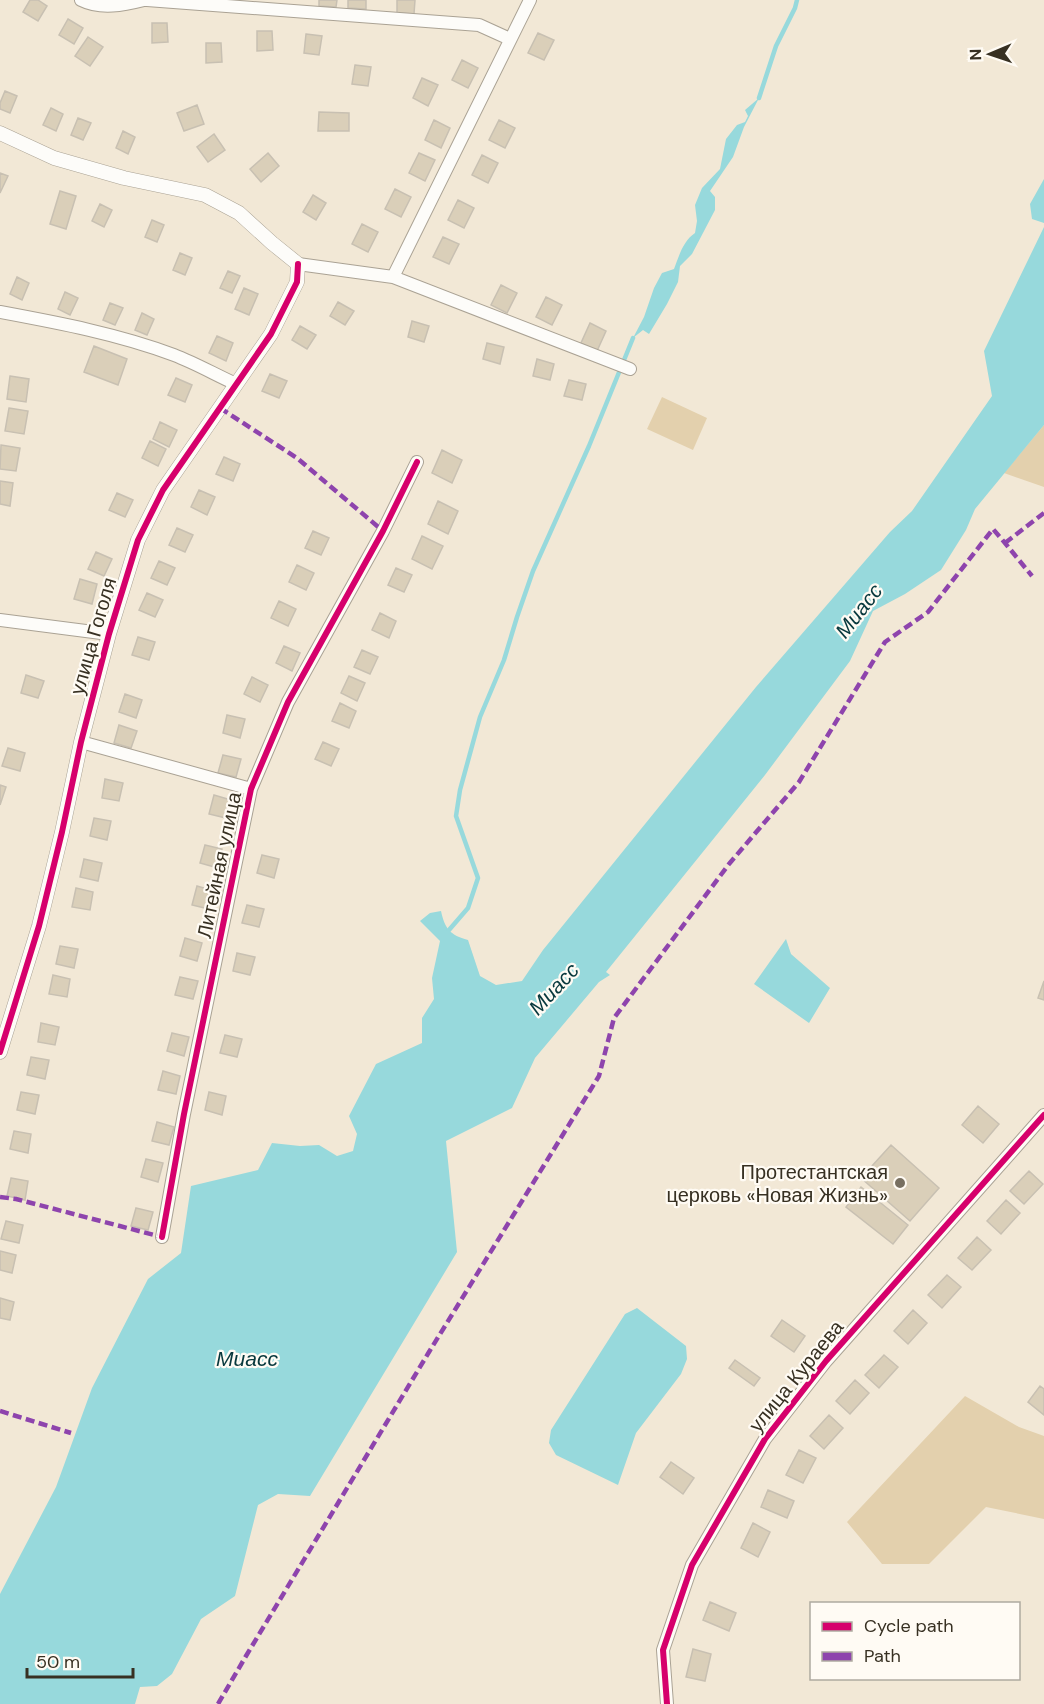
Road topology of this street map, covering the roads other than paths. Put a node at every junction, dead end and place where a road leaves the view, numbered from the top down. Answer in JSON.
{"nodes":[{"id":1,"x":81,"y":0,"type":"edge"},
{"id":2,"x":146,"y":0,"type":"edge"},
{"id":3,"x":531,"y":0,"type":"edge"},
{"id":4,"x":510,"y":39,"type":"junction"},
{"id":5,"x":0,"y":133,"type":"edge"},
{"id":6,"x":298,"y":264,"type":"junction"},
{"id":7,"x":393,"y":277,"type":"junction"},
{"id":8,"x":0,"y":312,"type":"edge"},
{"id":9,"x":630,"y":369,"type":"dead end"},
{"id":10,"x":237,"y":384,"type":"junction"},
{"id":11,"x":417,"y":462,"type":"dead end"},
{"id":12,"x":0,"y":620,"type":"edge"},
{"id":13,"x":109,"y":634,"type":"junction"},
{"id":14,"x":81,"y":742,"type":"junction"},
{"id":15,"x":251,"y":789,"type":"junction"},
{"id":16,"x":0,"y":1052,"type":"edge"},
{"id":17,"x":1044,"y":1115,"type":"edge"},
{"id":18,"x":162,"y":1237,"type":"dead end"},
{"id":19,"x":667,"y":1704,"type":"edge"}],
"edges":[{"from":1,"to":2,"type":"street"},
{"from":2,"to":4,"type":"street"},
{"from":3,"to":4,"type":"street"},
{"from":4,"to":7,"type":"street"},
{"from":5,"to":6,"type":"street"},
{"from":6,"to":7,"type":"street"},
{"from":6,"to":10,"type":"street","name":"улица Гоголя"},
{"from":7,"to":9,"type":"street"},
{"from":8,"to":10,"type":"street"},
{"from":10,"to":13,"type":"street","name":"улица Гоголя"},
{"from":11,"to":15,"type":"street","name":"Литейная улица"},
{"from":12,"to":13,"type":"street"},
{"from":13,"to":14,"type":"street","name":"улица Гоголя"},
{"from":14,"to":15,"type":"street"},
{"from":14,"to":16,"type":"street","name":"улица Гоголя"},
{"from":15,"to":18,"type":"street","name":"Литейная улица"},
{"from":17,"to":19,"type":"street","name":"улица Кураева"}]}
